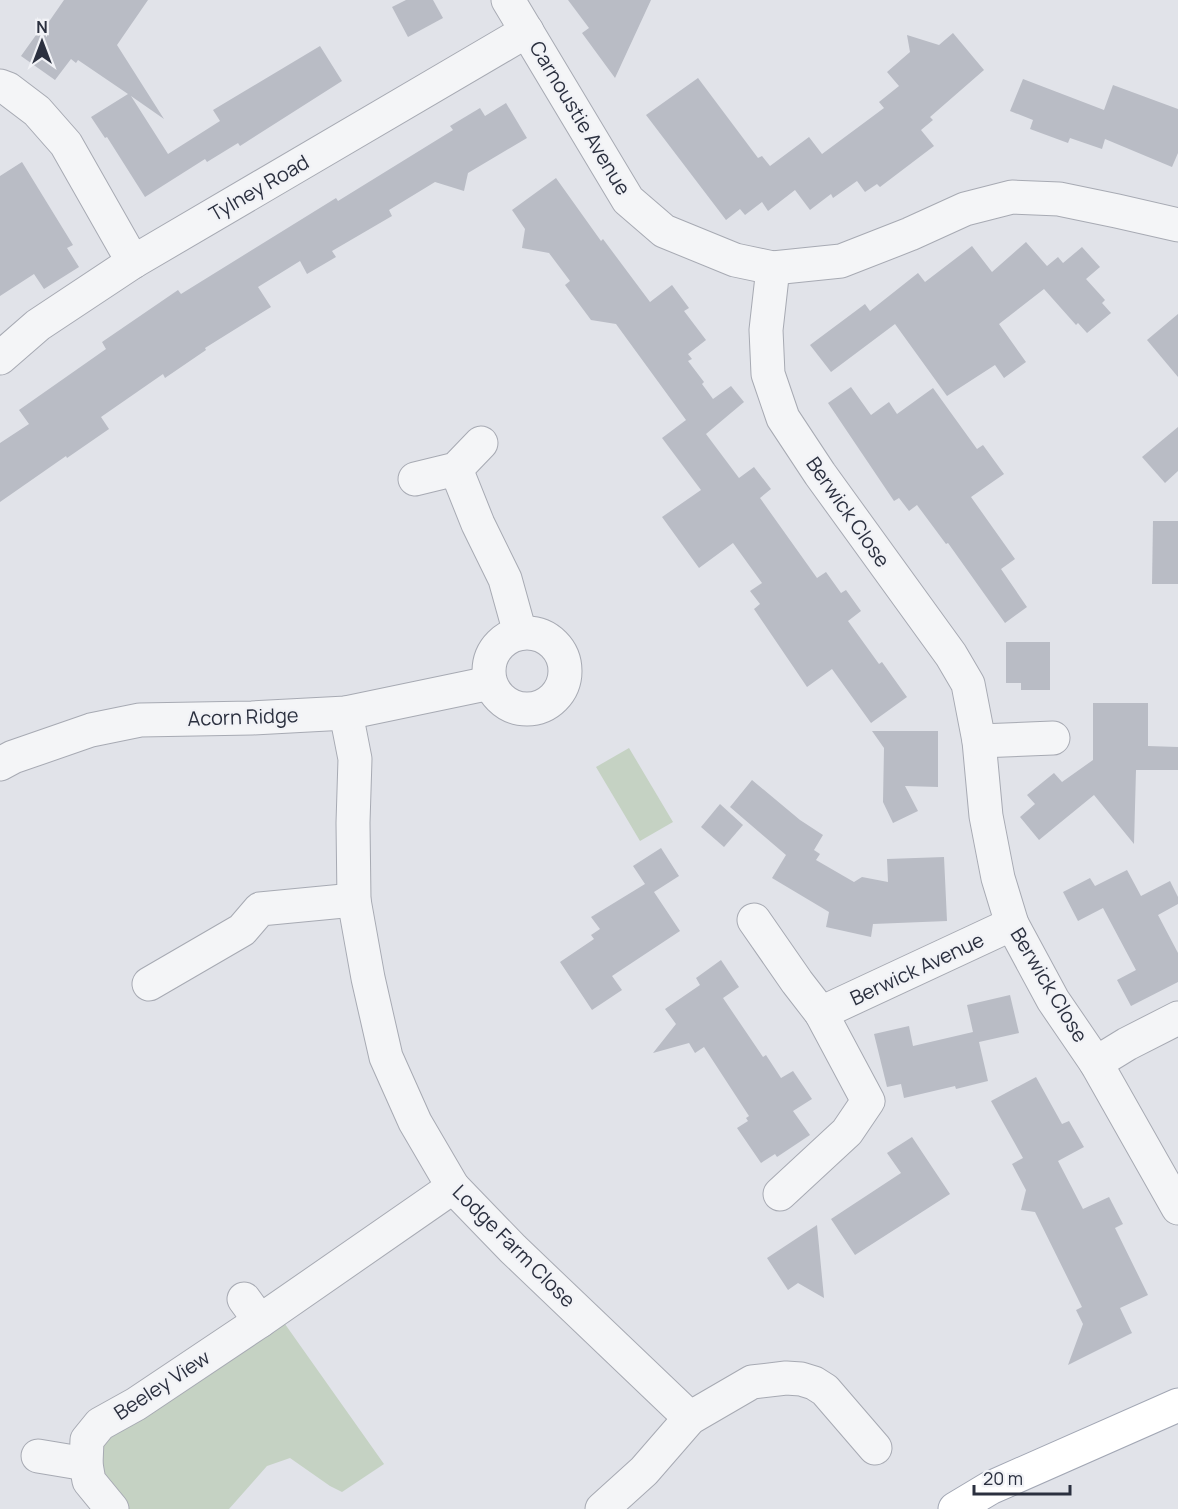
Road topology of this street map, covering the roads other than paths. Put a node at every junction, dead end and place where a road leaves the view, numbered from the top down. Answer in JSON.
{"nodes":[{"id":1,"x":508,"y":0,"type":"edge"},
{"id":2,"x":527,"y":31,"type":"junction"},
{"id":3,"x":0,"y":86,"type":"edge"},
{"id":4,"x":1178,"y":225,"type":"edge"},
{"id":5,"x":133,"y":262,"type":"junction"},
{"id":6,"x":773,"y":268,"type":"junction"},
{"id":7,"x":0,"y":358,"type":"edge"},
{"id":8,"x":481,"y":443,"type":"dead end"},
{"id":9,"x":456,"y":469,"type":"junction"},
{"id":10,"x":415,"y":478,"type":"dead end"},
{"id":11,"x":520,"y":633,"type":"junction"},
{"id":12,"x":490,"y":683,"type":"junction"},
{"id":13,"x":346,"y":713,"type":"junction"},
{"id":14,"x":1053,"y":738,"type":"dead end"},
{"id":15,"x":979,"y":741,"type":"junction"},
{"id":16,"x":0,"y":764,"type":"edge"},
{"id":17,"x":354,"y":900,"type":"junction"},
{"id":18,"x":754,"y":920,"type":"dead end"},
{"id":19,"x":1012,"y":924,"type":"junction"},
{"id":20,"x":149,"y":984,"type":"dead end"},
{"id":21,"x":821,"y":1013,"type":"junction"},
{"id":22,"x":1178,"y":1018,"type":"edge"},
{"id":23,"x":1096,"y":1063,"type":"junction"},
{"id":24,"x":453,"y":1186,"type":"junction"},
{"id":25,"x":780,"y":1194,"type":"dead end"},
{"id":26,"x":1178,"y":1208,"type":"edge"},
{"id":27,"x":1178,"y":1405,"type":"edge"},
{"id":28,"x":690,"y":1418,"type":"junction"},
{"id":29,"x":875,"y":1448,"type":"dead end"},
{"id":30,"x":38,"y":1456,"type":"dead end"},
{"id":31,"x":86,"y":1464,"type":"junction"},
{"id":32,"x":112,"y":1509,"type":"edge"},
{"id":33,"x":602,"y":1509,"type":"edge"},
{"id":34,"x":955,"y":1509,"type":"edge"}],
"edges":[{"from":1,"to":2,"type":"street","name":"Carnoustie Avenue"},
{"from":2,"to":5,"type":"street","name":"Tylney Road"},
{"from":2,"to":6,"type":"street","name":"Carnoustie Avenue"},
{"from":3,"to":5,"type":"street"},
{"from":4,"to":6,"type":"street","name":"Carnoustie Avenue"},
{"from":5,"to":7,"type":"street","name":"Tylney Road"},
{"from":6,"to":15,"type":"street","name":"Berwick Close"},
{"from":8,"to":9,"type":"street"},
{"from":9,"to":10,"type":"street"},
{"from":9,"to":11,"type":"street"},
{"from":11,"to":12,"type":"street"},
{"from":11,"to":12,"type":"street"},
{"from":12,"to":13,"type":"street","name":"Acorn Ridge"},
{"from":13,"to":16,"type":"street","name":"Acorn Ridge"},
{"from":13,"to":17,"type":"street","name":"Lodge Farm Close"},
{"from":14,"to":15,"type":"street"},
{"from":15,"to":19,"type":"street","name":"Berwick Close"},
{"from":17,"to":20,"type":"street"},
{"from":17,"to":24,"type":"street","name":"Lodge Farm Close"},
{"from":18,"to":21,"type":"street"},
{"from":19,"to":21,"type":"street","name":"Berwick Avenue"},
{"from":19,"to":23,"type":"street","name":"Berwick Close"},
{"from":21,"to":25,"type":"street"},
{"from":22,"to":23,"type":"street"},
{"from":23,"to":26,"type":"street","name":"Berwick Close"},
{"from":24,"to":28,"type":"street","name":"Lodge Farm Close"},
{"from":24,"to":31,"type":"street","name":"Beeley View"},
{"from":27,"to":34,"type":"main road"},
{"from":28,"to":29,"type":"street"},
{"from":28,"to":33,"type":"street"},
{"from":30,"to":31,"type":"street"},
{"from":31,"to":32,"type":"street"}]}
